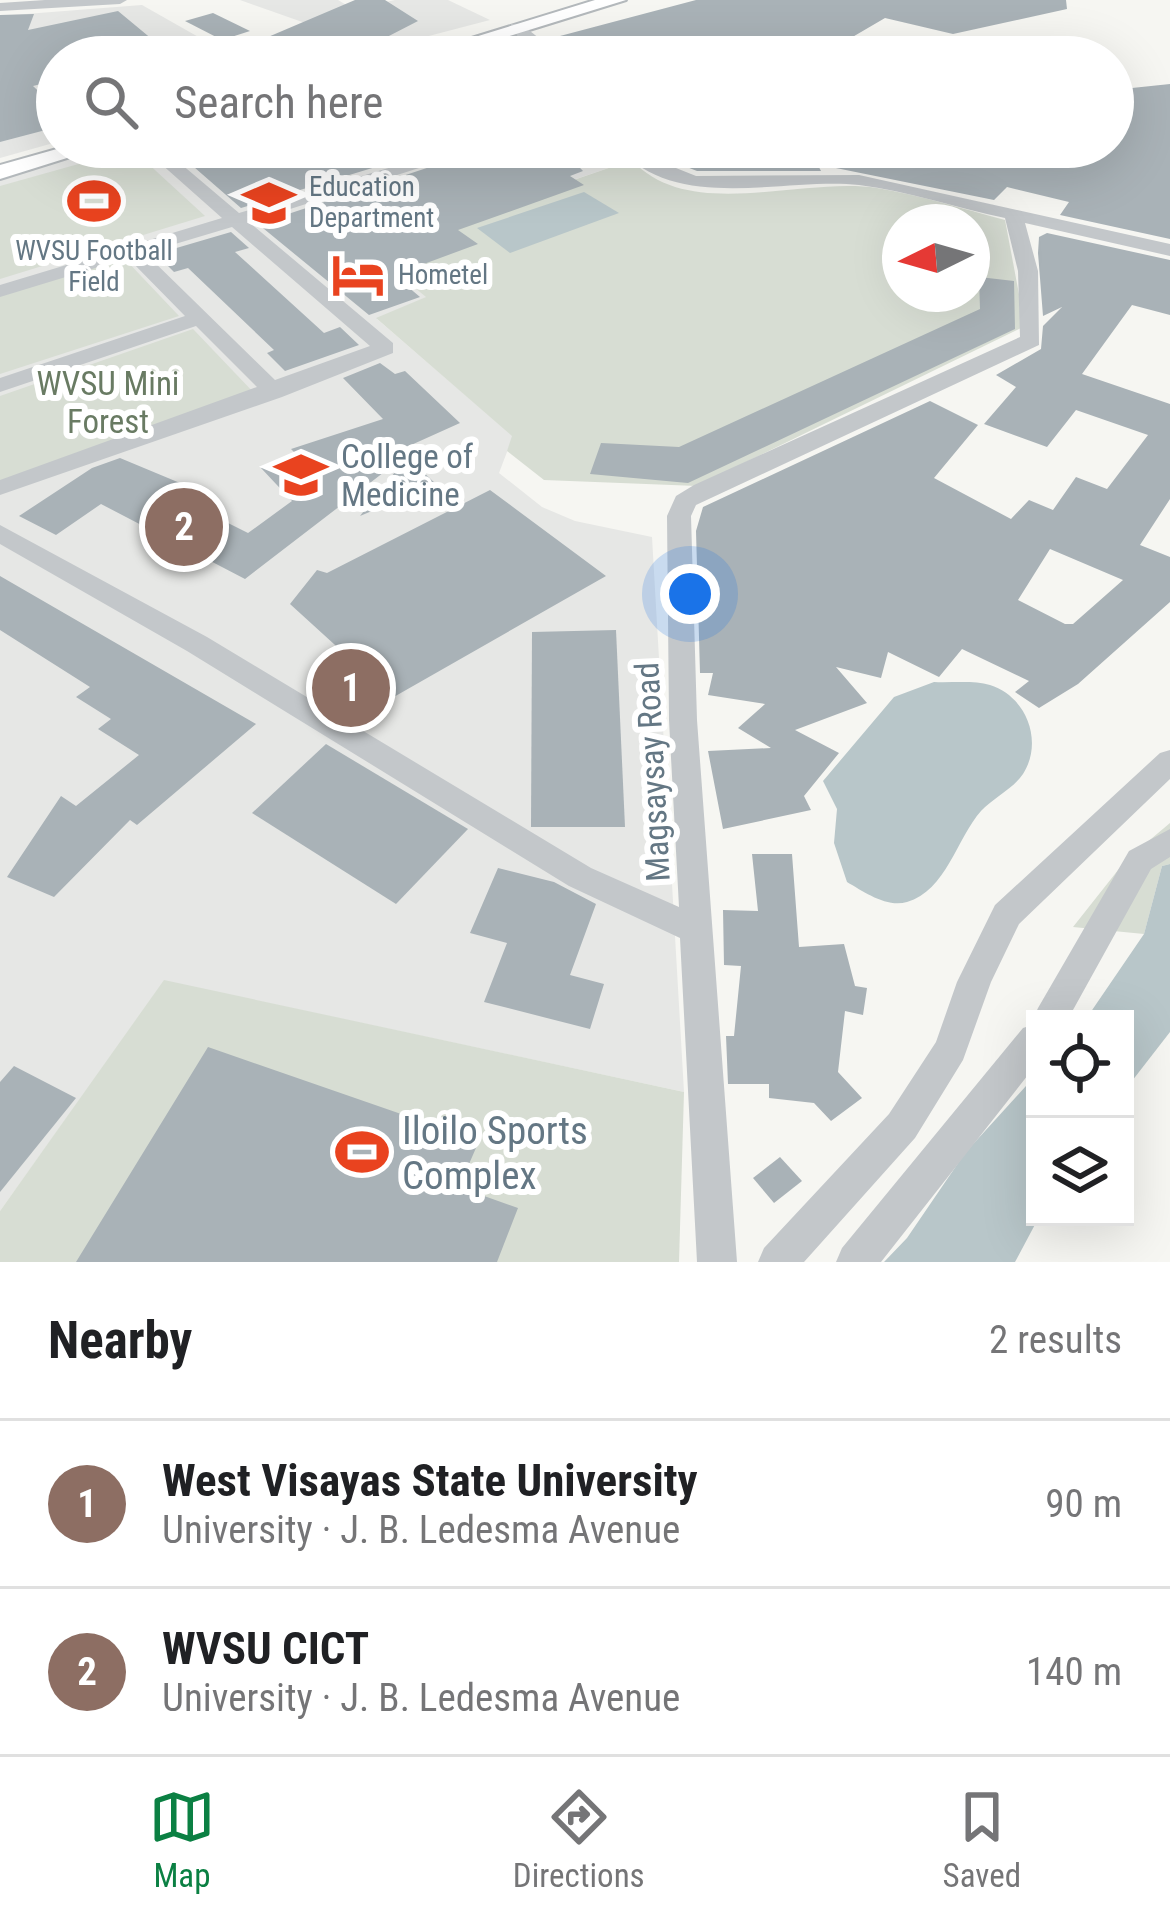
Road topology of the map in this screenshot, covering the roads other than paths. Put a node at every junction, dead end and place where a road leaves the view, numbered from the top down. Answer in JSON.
{"nodes":[{"id":1,"x":120,"y":0,"type":"edge"},
{"id":2,"x":616,"y":0,"type":"edge"},
{"id":3,"x":0,"y":7,"type":"edge"},
{"id":4,"x":508,"y":29,"type":"junction"},
{"id":5,"x":479,"y":36,"type":"edge"},
{"id":6,"x":486,"y":36,"type":"edge"},
{"id":7,"x":520,"y":36,"type":"edge"},
{"id":8,"x":36,"y":153,"type":"edge"},
{"id":9,"x":36,"y":162,"type":"edge"},
{"id":10,"x":0,"y":163,"type":"edge"},
{"id":11,"x":176,"y":168,"type":"edge"},
{"id":12,"x":407,"y":168,"type":"edge"},
{"id":13,"x":661,"y":168,"type":"edge"},
{"id":14,"x":0,"y":172,"type":"edge"},
{"id":15,"x":1012,"y":214,"type":"junction"},
{"id":16,"x":236,"y":220,"type":"junction"},
{"id":17,"x":131,"y":250,"type":"junction"},
{"id":18,"x":1170,"y":250,"type":"edge"},
{"id":19,"x":0,"y":291,"type":"edge"},
{"id":20,"x":200,"y":318,"type":"junction"},
{"id":21,"x":0,"y":385,"type":"edge"},
{"id":22,"x":274,"y":392,"type":"junction"},
{"id":23,"x":0,"y":488,"type":"edge"},
{"id":24,"x":0,"y":533,"type":"edge"},
{"id":25,"x":1170,"y":761,"type":"edge"},
{"id":26,"x":1170,"y":841,"type":"edge"},
{"id":27,"x":696,"y":930,"type":"junction"},
{"id":28,"x":1057,"y":1010,"type":"edge"},
{"id":29,"x":1026,"y":1050,"type":"edge"},
{"id":30,"x":717,"y":1262,"type":"edge"},
{"id":31,"x":778,"y":1262,"type":"edge"},
{"id":32,"x":856,"y":1262,"type":"edge"}],
"edges":[{"from":1,"to":3,"type":"street"},
{"from":2,"to":4,"type":"main road"},
{"from":4,"to":5,"type":"main road"},
{"from":4,"to":6,"type":"main road"},
{"from":4,"to":7,"type":"street"},
{"from":8,"to":10,"type":"main road"},
{"from":9,"to":14,"type":"main road"},
{"from":11,"to":16,"type":"street"},
{"from":12,"to":16,"type":"street"},
{"from":13,"to":15,"type":"street"},
{"from":15,"to":18,"type":"street"},
{"from":15,"to":27,"type":"street","name":"Magsaysay Road"},
{"from":16,"to":17,"type":"street"},
{"from":16,"to":22,"type":"street"},
{"from":17,"to":19,"type":"street"},
{"from":17,"to":20,"type":"street"},
{"from":20,"to":21,"type":"street"},
{"from":20,"to":22,"type":"street"},
{"from":22,"to":23,"type":"street"},
{"from":24,"to":27,"type":"street"},
{"from":25,"to":31,"type":"street"},
{"from":26,"to":28,"type":"street"},
{"from":27,"to":30,"type":"street","name":"Magsaysay Road"},
{"from":29,"to":32,"type":"street"}]}
